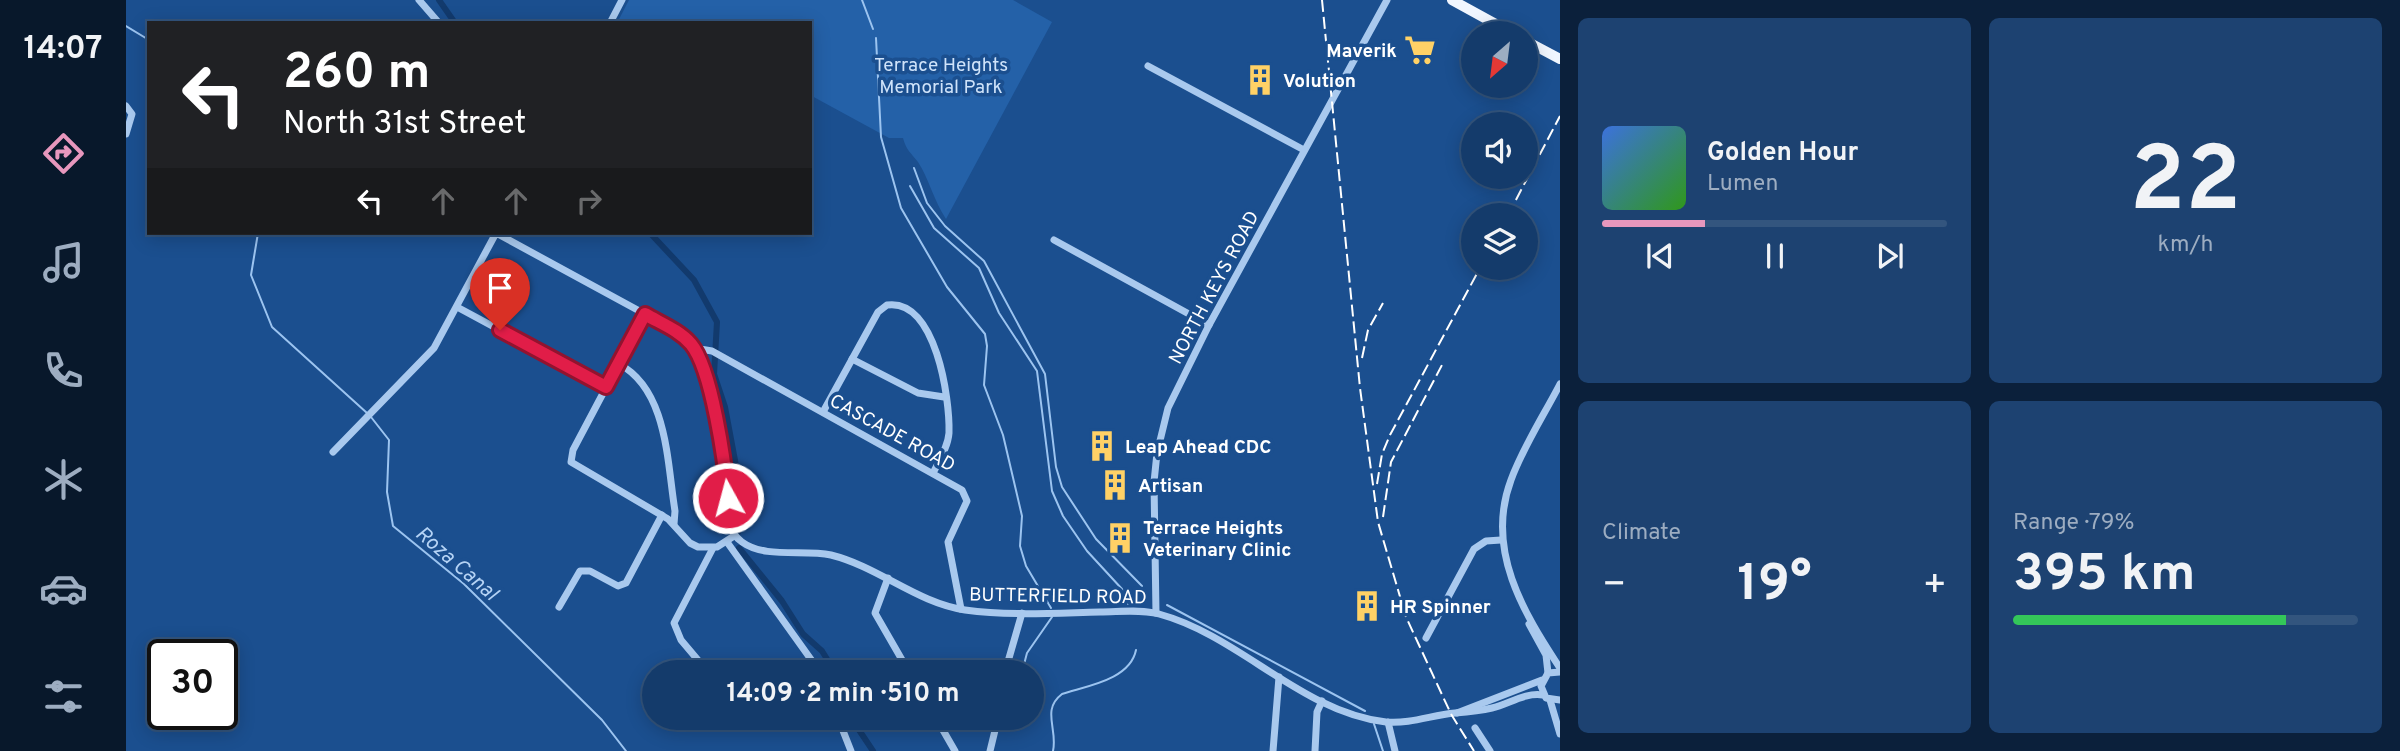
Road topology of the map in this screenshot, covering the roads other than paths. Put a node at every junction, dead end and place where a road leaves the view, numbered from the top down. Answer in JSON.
{"nodes":[{"id":1,"x":419,"y":0,"type":"edge"},
{"id":2,"x":622,"y":0,"type":"edge"},
{"id":3,"x":1387,"y":0,"type":"edge"},
{"id":4,"x":1452,"y":0,"type":"edge"},
{"id":5,"x":437,"y":21,"type":"edge"},
{"id":6,"x":611,"y":21,"type":"edge"},
{"id":7,"x":1490,"y":21,"type":"edge"},
{"id":8,"x":1538,"y":48,"type":"edge"},
{"id":9,"x":1560,"y":60,"type":"edge"},
{"id":10,"x":1148,"y":66,"type":"dead end"},
{"id":11,"x":126,"y":106,"type":"edge"},
{"id":12,"x":126,"y":134,"type":"edge"},
{"id":13,"x":1304,"y":150,"type":"junction"},
{"id":14,"x":495,"y":235,"type":"edge"},
{"id":15,"x":1054,"y":240,"type":"dead end"},
{"id":16,"x":457,"y":307,"type":"junction"},
{"id":17,"x":645,"y":314,"type":"junction"},
{"id":18,"x":1209,"y":325,"type":"junction"},
{"id":19,"x":694,"y":348,"type":"junction"},
{"id":20,"x":852,"y":359,"type":"junction"},
{"id":21,"x":619,"y":364,"type":"junction"},
{"id":22,"x":1560,"y":384,"type":"edge"},
{"id":23,"x":606,"y":387,"type":"junction"},
{"id":24,"x":944,"y":397,"type":"junction"},
{"id":25,"x":823,"y":412,"type":"junction"},
{"id":26,"x":333,"y":452,"type":"dead end"},
{"id":27,"x":933,"y":472,"type":"junction"},
{"id":28,"x":662,"y":515,"type":"junction"},
{"id":29,"x":674,"y":524,"type":"junction"},
{"id":30,"x":734,"y":536,"type":"junction"},
{"id":31,"x":1501,"y":540,"type":"junction"},
{"id":32,"x":727,"y":542,"type":"junction"},
{"id":33,"x":713,"y":548,"type":"junction"},
{"id":34,"x":888,"y":579,"type":"junction"},
{"id":35,"x":559,"y":607,"type":"dead end"},
{"id":36,"x":961,"y":609,"type":"junction"},
{"id":37,"x":1022,"y":613,"type":"junction"},
{"id":38,"x":1156,"y":613,"type":"junction"},
{"id":39,"x":1530,"y":620,"type":"junction"},
{"id":40,"x":1426,"y":638,"type":"dead end"},
{"id":41,"x":698,"y":660,"type":"edge"},
{"id":42,"x":811,"y":660,"type":"edge"},
{"id":43,"x":902,"y":660,"type":"edge"},
{"id":44,"x":1008,"y":660,"type":"edge"},
{"id":45,"x":1560,"y":670,"type":"edge"},
{"id":46,"x":1548,"y":673,"type":"junction"},
{"id":47,"x":1279,"y":677,"type":"junction"},
{"id":48,"x":1542,"y":680,"type":"junction"},
{"id":49,"x":1547,"y":697,"type":"junction"},
{"id":50,"x":1322,"y":701,"type":"junction"},
{"id":51,"x":1560,"y":701,"type":"edge"},
{"id":52,"x":1457,"y":713,"type":"junction"},
{"id":53,"x":1388,"y":722,"type":"junction"},
{"id":54,"x":1475,"y":728,"type":"dead end"},
{"id":55,"x":843,"y":730,"type":"edge"},
{"id":56,"x":943,"y":730,"type":"edge"},
{"id":57,"x":995,"y":730,"type":"edge"},
{"id":58,"x":1560,"y":734,"type":"edge"},
{"id":59,"x":851,"y":751,"type":"edge"},
{"id":60,"x":956,"y":751,"type":"edge"},
{"id":61,"x":990,"y":751,"type":"edge"},
{"id":62,"x":1273,"y":751,"type":"edge"},
{"id":63,"x":1315,"y":751,"type":"edge"},
{"id":64,"x":1395,"y":751,"type":"edge"},
{"id":65,"x":1490,"y":751,"type":"edge"}],
"edges":[{"from":1,"to":5,"type":"street"},
{"from":2,"to":6,"type":"street"},
{"from":3,"to":13,"type":"street","name":"NORTH KEYS ROAD"},
{"from":4,"to":7,"type":"main road"},
{"from":8,"to":9,"type":"main road"},
{"from":10,"to":13,"type":"street"},
{"from":11,"to":12,"type":"street"},
{"from":13,"to":18,"type":"street","name":"NORTH KEYS ROAD"},
{"from":14,"to":16,"type":"street"},
{"from":14,"to":17,"type":"street"},
{"from":15,"to":18,"type":"street"},
{"from":16,"to":23,"type":"street"},
{"from":16,"to":26,"type":"street"},
{"from":17,"to":19,"type":"street"},
{"from":17,"to":21,"type":"street"},
{"from":18,"to":38,"type":"street","name":"NORTH KEYS ROAD"},
{"from":19,"to":25,"type":"street","name":"CASCADE ROAD"},
{"from":19,"to":30,"type":"street"},
{"from":20,"to":24,"type":"street"},
{"from":20,"to":24,"type":"street"},
{"from":20,"to":25,"type":"street"},
{"from":21,"to":23,"type":"street"},
{"from":21,"to":29,"type":"street"},
{"from":22,"to":31,"type":"street"},
{"from":23,"to":28,"type":"street"},
{"from":24,"to":27,"type":"street"},
{"from":25,"to":27,"type":"street","name":"CASCADE ROAD"},
{"from":27,"to":36,"type":"street","name":"CASCADE ROAD"},
{"from":28,"to":29,"type":"street"},
{"from":28,"to":35,"type":"street"},
{"from":29,"to":33,"type":"street"},
{"from":30,"to":32,"type":"street"},
{"from":30,"to":34,"type":"street","name":"BUTTERFIELD ROAD"},
{"from":31,"to":39,"type":"street"},
{"from":31,"to":40,"type":"street"},
{"from":32,"to":33,"type":"street"},
{"from":32,"to":42,"type":"street"},
{"from":33,"to":41,"type":"street"},
{"from":34,"to":36,"type":"street","name":"BUTTERFIELD ROAD"},
{"from":34,"to":43,"type":"street"},
{"from":36,"to":37,"type":"street","name":"BUTTERFIELD ROAD"},
{"from":37,"to":38,"type":"street","name":"BUTTERFIELD ROAD"},
{"from":37,"to":44,"type":"street"},
{"from":38,"to":47,"type":"street","name":"BUTTERFIELD ROAD"},
{"from":39,"to":45,"type":"street"},
{"from":39,"to":46,"type":"street"},
{"from":45,"to":46,"type":"street"},
{"from":46,"to":48,"type":"street","name":"BUTTERFIELD ROAD"},
{"from":47,"to":50,"type":"street","name":"BUTTERFIELD ROAD"},
{"from":47,"to":62,"type":"street"},
{"from":48,"to":49,"type":"street"},
{"from":48,"to":52,"type":"street","name":"BUTTERFIELD ROAD"},
{"from":49,"to":51,"type":"street","name":"BUTTERFIELD ROAD"},
{"from":49,"to":52,"type":"street","name":"BUTTERFIELD ROAD"},
{"from":49,"to":58,"type":"street"},
{"from":50,"to":53,"type":"street","name":"BUTTERFIELD ROAD"},
{"from":50,"to":63,"type":"street"},
{"from":52,"to":53,"type":"street","name":"BUTTERFIELD ROAD"},
{"from":53,"to":64,"type":"street"},
{"from":54,"to":65,"type":"street"},
{"from":55,"to":59,"type":"street"},
{"from":56,"to":60,"type":"street"},
{"from":57,"to":61,"type":"street"}]}
